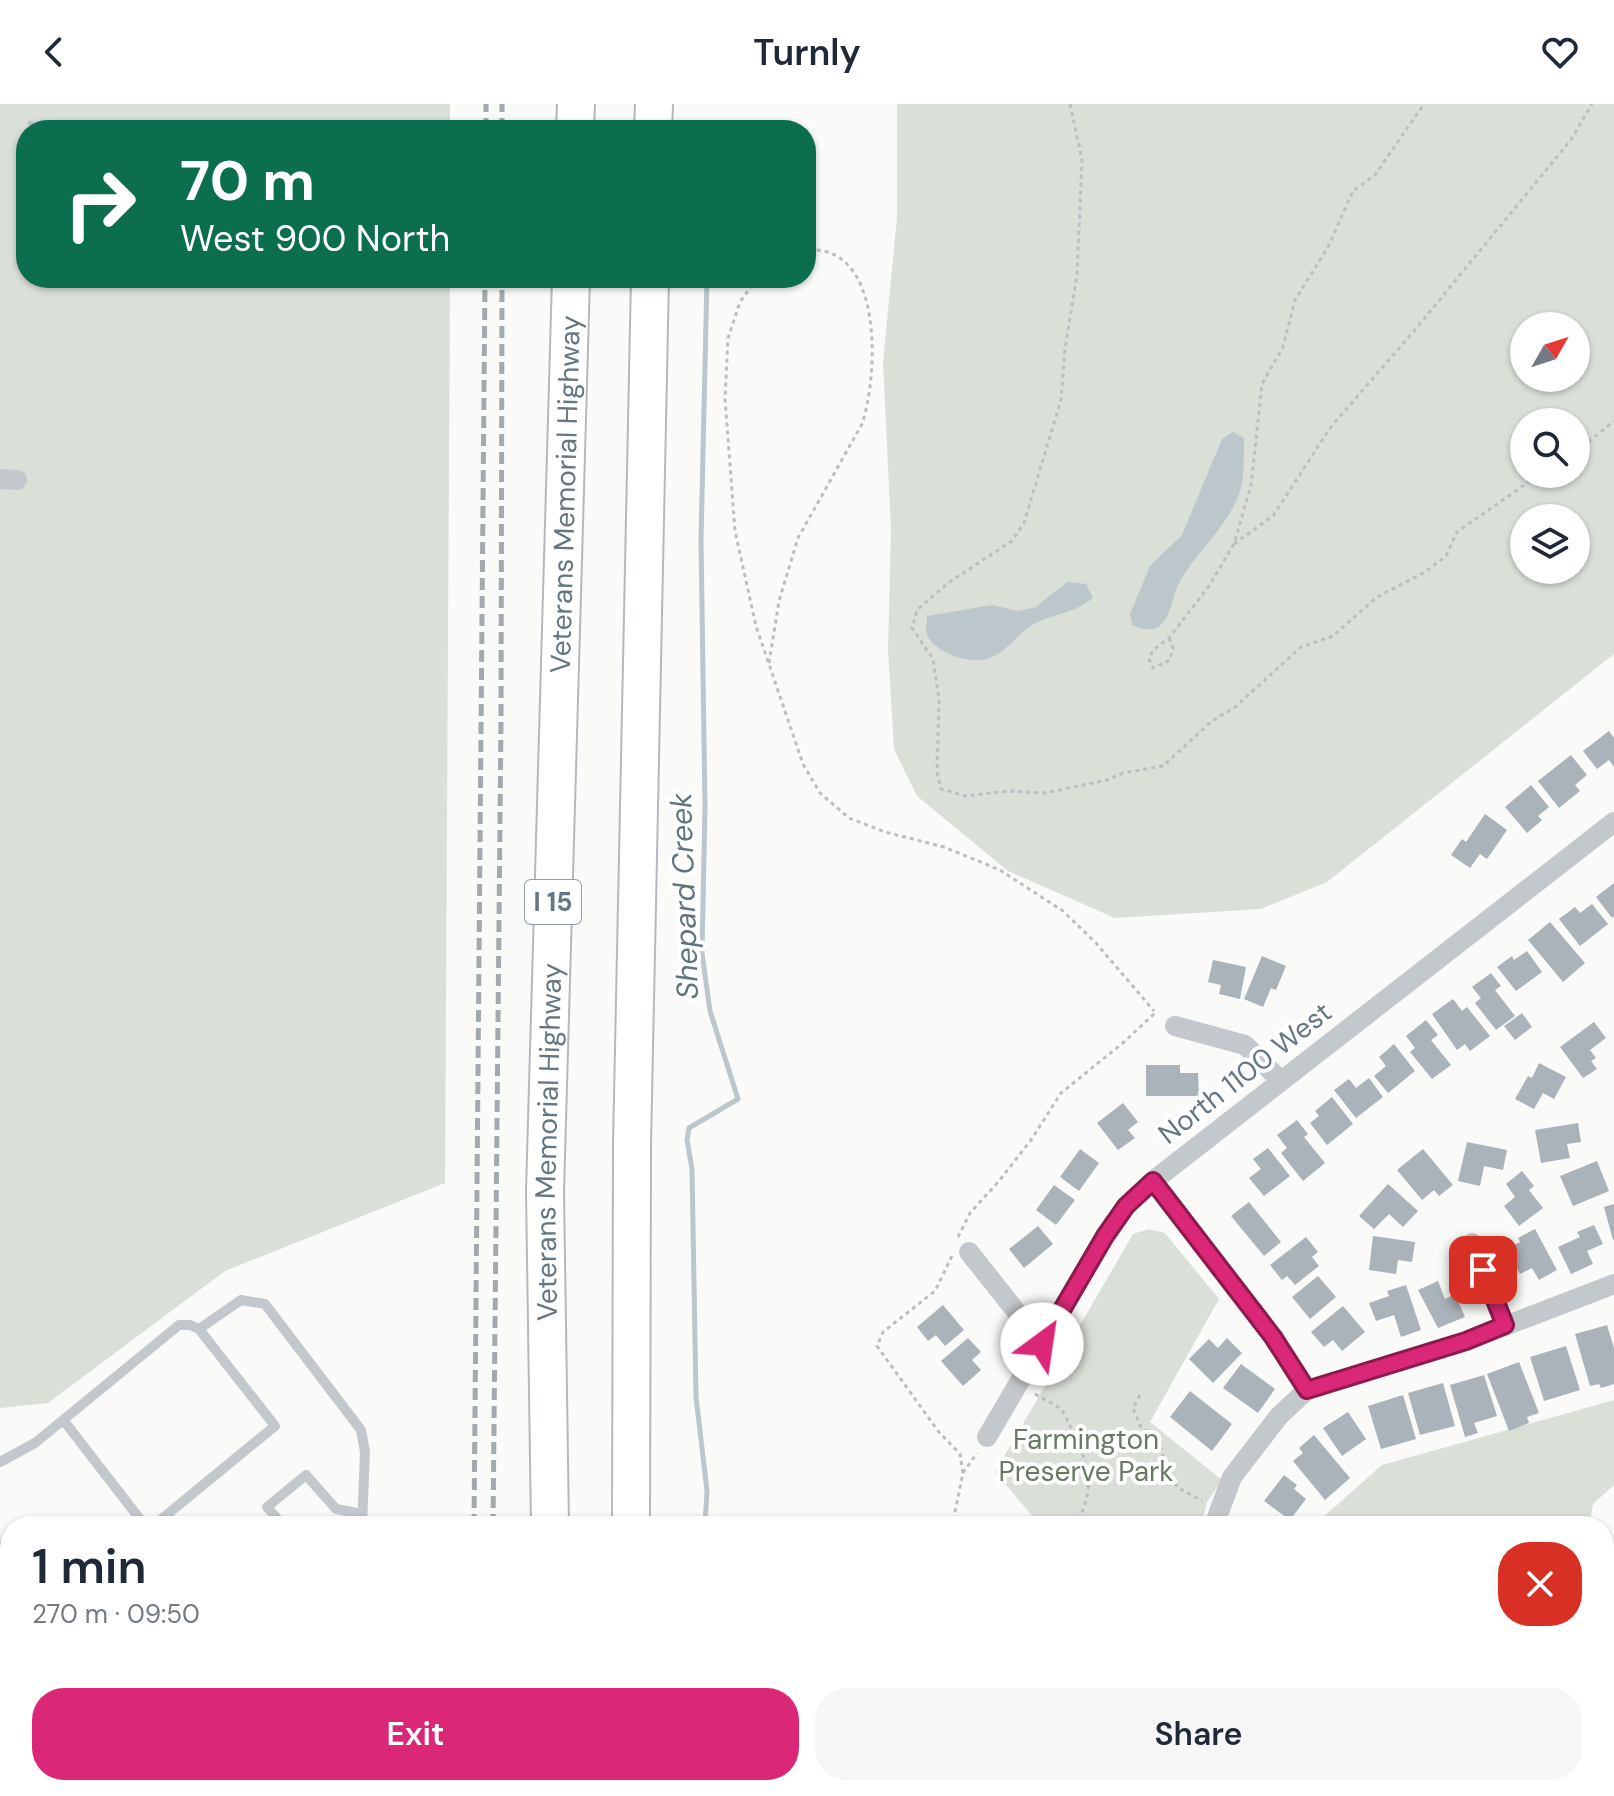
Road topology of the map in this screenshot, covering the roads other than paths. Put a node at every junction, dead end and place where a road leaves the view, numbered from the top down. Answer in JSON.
{"nodes":[{"id":1,"x":571,"y":288,"type":"edge"},
{"id":2,"x":650,"y":288,"type":"edge"},
{"id":3,"x":1614,"y":822,"type":"edge"},
{"id":4,"x":1175,"y":1026,"type":"dead end"},
{"id":5,"x":1281,"y":1081,"type":"junction"},
{"id":6,"x":1153,"y":1181,"type":"junction"},
{"id":7,"x":1472,"y":1243,"type":"dead end"},
{"id":8,"x":969,"y":1252,"type":"dead end"},
{"id":9,"x":1614,"y":1284,"type":"edge"},
{"id":10,"x":1505,"y":1325,"type":"junction"},
{"id":11,"x":199,"y":1329,"type":"junction"},
{"id":12,"x":1042,"y":1344,"type":"junction"},
{"id":13,"x":1307,"y":1390,"type":"junction"},
{"id":14,"x":64,"y":1421,"type":"junction"},
{"id":15,"x":987,"y":1437,"type":"road end"},
{"id":16,"x":0,"y":1462,"type":"edge"},
{"id":17,"x":362,"y":1514,"type":"joint"},
{"id":18,"x":138,"y":1516,"type":"edge"},
{"id":19,"x":165,"y":1516,"type":"edge"},
{"id":20,"x":275,"y":1516,"type":"edge"},
{"id":21,"x":550,"y":1516,"type":"edge"},
{"id":22,"x":631,"y":1516,"type":"edge"},
{"id":23,"x":1219,"y":1516,"type":"edge"}],
"edges":[{"from":1,"to":21,"type":"highway","name":"Veterans Memorial Highway","number":"I 15"},
{"from":2,"to":22,"type":"highway"},
{"from":3,"to":5,"type":"street","name":"North 1100 West"},
{"from":4,"to":5,"type":"street"},
{"from":5,"to":6,"type":"street","name":"North 1100 West"},
{"from":6,"to":12,"type":"street","name":"North 1100 West"},
{"from":6,"to":13,"type":"street"},
{"from":7,"to":10,"type":"street"},
{"from":8,"to":12,"type":"street"},
{"from":9,"to":10,"type":"street"},
{"from":10,"to":13,"type":"street"},
{"from":11,"to":14,"type":"lane"},
{"from":11,"to":17,"type":"lane"},
{"from":11,"to":19,"type":"lane"},
{"from":12,"to":15,"type":"street","name":"North 1100 West"},
{"from":13,"to":23,"type":"street"},
{"from":14,"to":16,"type":"lane"},
{"from":14,"to":18,"type":"lane"},
{"from":17,"to":20,"type":"lane"}]}
